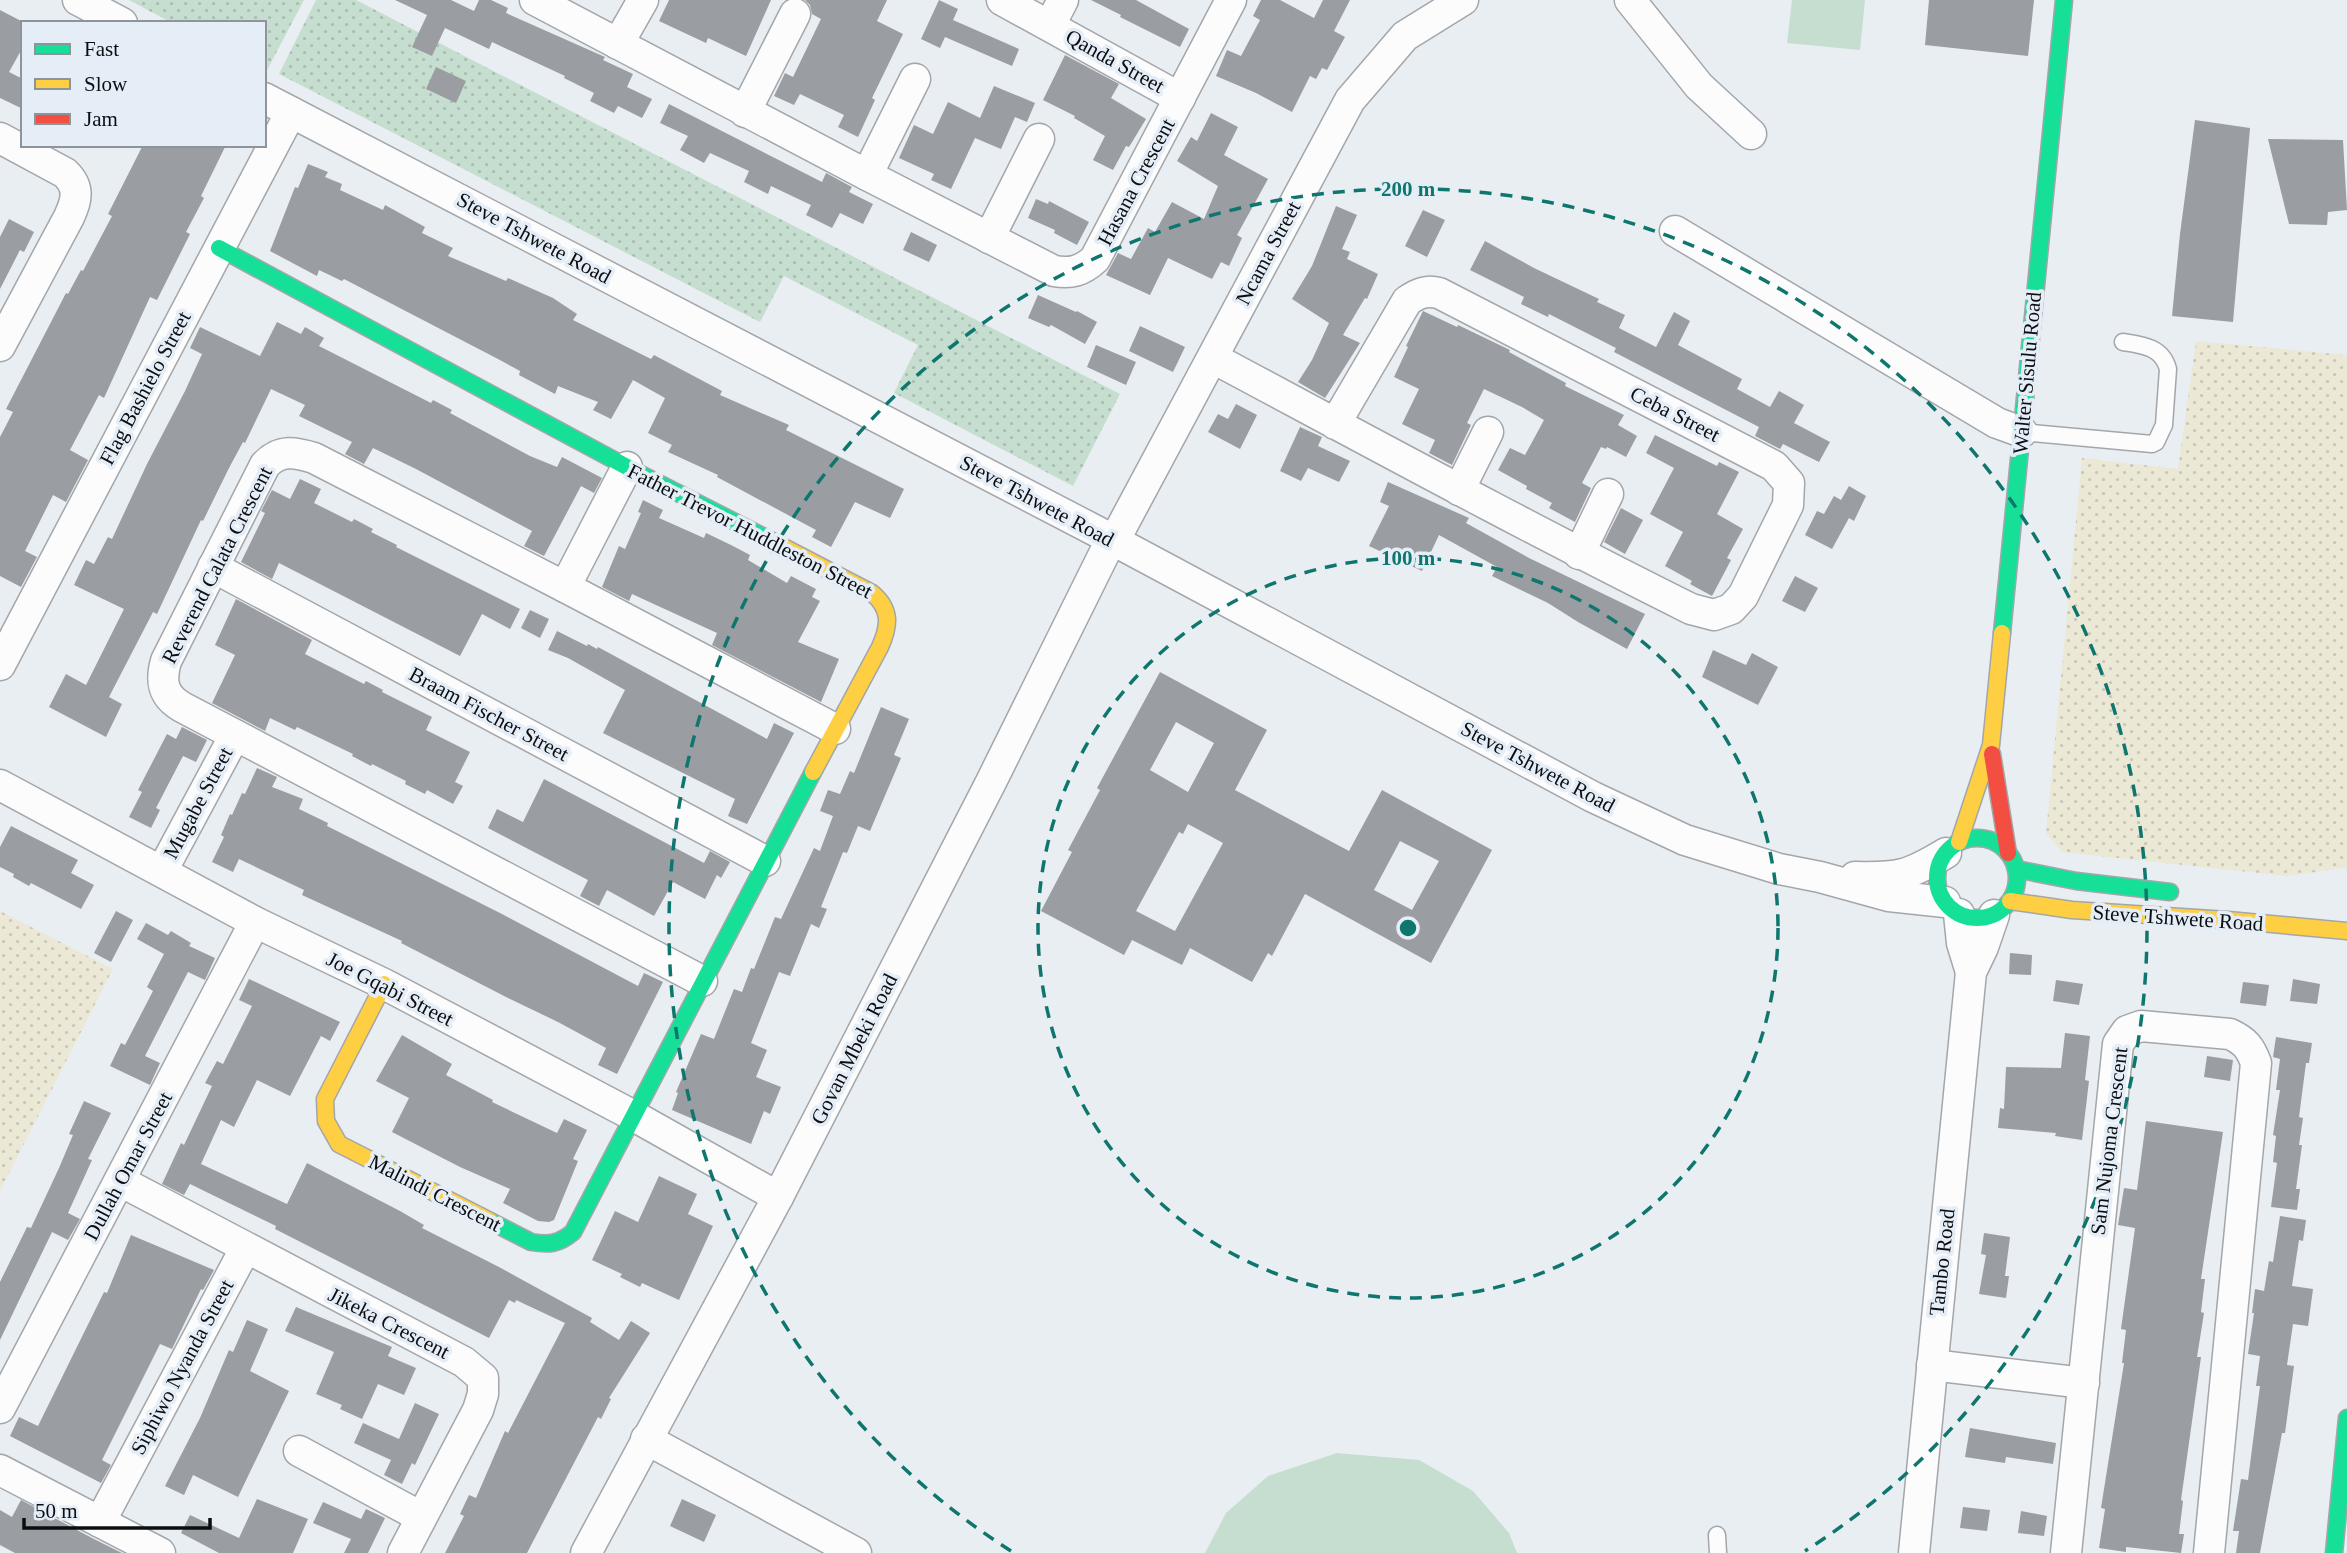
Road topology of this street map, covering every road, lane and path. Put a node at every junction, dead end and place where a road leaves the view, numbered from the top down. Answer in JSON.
{"nodes":[{"id":1,"x":78,"y":0,"type":"edge"},
{"id":2,"x":535,"y":0,"type":"edge"},
{"id":3,"x":643,"y":0,"type":"edge"},
{"id":4,"x":1002,"y":0,"type":"edge"},
{"id":5,"x":1231,"y":0,"type":"edge"},
{"id":6,"x":1463,"y":0,"type":"edge"},
{"id":7,"x":1630,"y":0,"type":"edge"},
{"id":8,"x":2064,"y":0,"type":"edge"},
{"id":9,"x":1056,"y":12,"type":"edge"},
{"id":10,"x":795,"y":14,"type":"dead end"},
{"id":11,"x":118,"y":21,"type":"edge"},
{"id":12,"x":618,"y":44,"type":"junction"},
{"id":13,"x":915,"y":79,"type":"dead end"},
{"id":14,"x":266,"y":98,"type":"edge"},
{"id":15,"x":1180,"y":98,"type":"junction"},
{"id":16,"x":291,"y":111,"type":"junction"},
{"id":17,"x":745,"y":112,"type":"junction"},
{"id":18,"x":1751,"y":134,"type":"dead end"},
{"id":19,"x":0,"y":138,"type":"edge"},
{"id":20,"x":1039,"y":139,"type":"dead end"},
{"id":21,"x":867,"y":175,"type":"junction"},
{"id":22,"x":1675,"y":231,"type":"dead end"},
{"id":23,"x":989,"y":238,"type":"junction"},
{"id":24,"x":219,"y":248,"type":"junction"},
{"id":25,"x":11,"y":302,"type":"edge"},
{"id":26,"x":2123,"y":341,"type":"dead end"},
{"id":27,"x":0,"y":346,"type":"edge"},
{"id":28,"x":1213,"y":358,"type":"junction"},
{"id":29,"x":1335,"y":424,"type":"junction"},
{"id":30,"x":1488,"y":432,"type":"dead end"},
{"id":31,"x":2022,"y":432,"type":"junction"},
{"id":32,"x":627,"y":467,"type":"junction"},
{"id":33,"x":1459,"y":489,"type":"junction"},
{"id":34,"x":1608,"y":494,"type":"dead end"},
{"id":35,"x":1114,"y":541,"type":"junction"},
{"id":36,"x":1579,"y":554,"type":"junction"},
{"id":37,"x":213,"y":567,"type":"junction"},
{"id":38,"x":565,"y":587,"type":"junction"},
{"id":39,"x":10,"y":621,"type":"edge"},
{"id":40,"x":0,"y":665,"type":"edge"},
{"id":41,"x":835,"y":729,"type":"junction"},
{"id":42,"x":234,"y":735,"type":"junction"},
{"id":43,"x":1991,"y":745,"type":"junction"},
{"id":44,"x":0,"y":785,"type":"edge"},
{"id":45,"x":1952,"y":848,"type":"junction"},
{"id":46,"x":2008,"y":853,"type":"junction"},
{"id":47,"x":765,"y":861,"type":"junction"},
{"id":48,"x":2016,"y":869,"type":"junction"},
{"id":49,"x":162,"y":871,"type":"junction"},
{"id":50,"x":1820,"y":877,"type":"junction"},
{"id":51,"x":2189,"y":894,"type":"dead end"},
{"id":52,"x":1952,"y":908,"type":"junction"},
{"id":53,"x":2002,"y":908,"type":"junction"},
{"id":54,"x":255,"y":922,"type":"junction"},
{"id":55,"x":2347,"y":931,"type":"edge"},
{"id":56,"x":1971,"y":972,"type":"junction"},
{"id":57,"x":702,"y":981,"type":"junction"},
{"id":58,"x":384,"y":985,"type":"junction"},
{"id":59,"x":634,"y":1116,"type":"junction"},
{"id":60,"x":120,"y":1181,"type":"junction"},
{"id":61,"x":778,"y":1197,"type":"junction"},
{"id":62,"x":245,"y":1249,"type":"junction"},
{"id":63,"x":1932,"y":1366,"type":"junction"},
{"id":64,"x":2084,"y":1383,"type":"junction"},
{"id":65,"x":0,"y":1408,"type":"edge"},
{"id":66,"x":2347,"y":1418,"type":"edge"},
{"id":67,"x":646,"y":1438,"type":"junction"},
{"id":68,"x":299,"y":1451,"type":"dead end"},
{"id":69,"x":0,"y":1469,"type":"edge"},
{"id":70,"x":421,"y":1517,"type":"junction"},
{"id":71,"x":100,"y":1522,"type":"junction"},
{"id":72,"x":1717,"y":1535,"type":"dead end"},
{"id":73,"x":160,"y":1553,"type":"edge"},
{"id":74,"x":403,"y":1553,"type":"edge"},
{"id":75,"x":586,"y":1553,"type":"edge"},
{"id":76,"x":856,"y":1553,"type":"edge"},
{"id":77,"x":1717,"y":1553,"type":"edge"},
{"id":78,"x":1914,"y":1553,"type":"edge"},
{"id":79,"x":2066,"y":1553,"type":"edge"},
{"id":80,"x":2208,"y":1553,"type":"edge"},
{"id":81,"x":2334,"y":1553,"type":"edge"}],
"edges":[{"from":1,"to":11,"type":"street"},
{"from":2,"to":12,"type":"street","name":"Hasana Crescent"},
{"from":3,"to":12,"type":"street"},
{"from":4,"to":9,"type":"street","name":"Qanda Street"},
{"from":5,"to":15,"type":"street","name":"Hasana Crescent"},
{"from":6,"to":28,"type":"street","name":"Ncama Street"},
{"from":7,"to":18,"type":"street"},
{"from":8,"to":31,"type":"street","name":"Walter Sisulu Road"},
{"from":9,"to":15,"type":"street","name":"Qanda Street"},
{"from":10,"to":17,"type":"street"},
{"from":12,"to":17,"type":"street","name":"Hasana Crescent"},
{"from":13,"to":21,"type":"street"},
{"from":14,"to":16,"type":"street","name":"Steve Tshwete Road"},
{"from":15,"to":23,"type":"street","name":"Hasana Crescent"},
{"from":16,"to":24,"type":"street","name":"Flag Bashielo Street"},
{"from":16,"to":35,"type":"street","name":"Steve Tshwete Road"},
{"from":17,"to":21,"type":"street","name":"Hasana Crescent"},
{"from":19,"to":25,"type":"street"},
{"from":20,"to":23,"type":"street"},
{"from":21,"to":23,"type":"street","name":"Hasana Crescent"},
{"from":22,"to":31,"type":"street"},
{"from":24,"to":32,"type":"street","name":"Father Trevor Huddleston Street"},
{"from":24,"to":39,"type":"street","name":"Flag Bashielo Street"},
{"from":25,"to":27,"type":"street"},
{"from":26,"to":31,"type":"lane"},
{"from":28,"to":29,"type":"street","name":"Ceba Street"},
{"from":28,"to":35,"type":"street","name":"Ncama Street"},
{"from":29,"to":33,"type":"street","name":"Ceba Street"},
{"from":29,"to":36,"type":"street","name":"Ceba Street"},
{"from":30,"to":33,"type":"street"},
{"from":31,"to":43,"type":"street","name":"Walter Sisulu Road"},
{"from":32,"to":38,"type":"street"},
{"from":32,"to":41,"type":"street","name":"Father Trevor Huddleston Street"},
{"from":33,"to":36,"type":"street","name":"Ceba Street"},
{"from":34,"to":36,"type":"street"},
{"from":35,"to":50,"type":"street","name":"Steve Tshwete Road"},
{"from":35,"to":61,"type":"street","name":"Govan Mbeki Road"},
{"from":37,"to":38,"type":"street","name":"Reverend Calata Crescent"},
{"from":37,"to":42,"type":"street","name":"Reverend Calata Crescent"},
{"from":37,"to":47,"type":"street","name":"Braam Fischer Street"},
{"from":38,"to":41,"type":"street","name":"Reverend Calata Crescent"},
{"from":39,"to":40,"type":"street","name":"Flag Bashielo Street"},
{"from":41,"to":47,"type":"street","name":"Father Trevor Huddleston Street"},
{"from":42,"to":49,"type":"street","name":"Mugabe Street"},
{"from":42,"to":57,"type":"street","name":"Reverend Calata Crescent"},
{"from":43,"to":45,"type":"street","name":"Walter Sisulu Road"},
{"from":43,"to":46,"type":"street","name":"Walter Sisulu Road"},
{"from":44,"to":49,"type":"street","name":"Joe Gqabi Street"},
{"from":45,"to":46,"type":"street"},
{"from":45,"to":50,"type":"street","name":"Steve Tshwete Road"},
{"from":45,"to":52,"type":"street"},
{"from":46,"to":48,"type":"street"},
{"from":47,"to":57,"type":"street","name":"Father Trevor Huddleston Street"},
{"from":48,"to":51,"type":"street","name":"Steve Tshwete Road"},
{"from":48,"to":53,"type":"street"},
{"from":49,"to":54,"type":"street","name":"Joe Gqabi Street"},
{"from":50,"to":52,"type":"street","name":"Steve Tshwete Road"},
{"from":52,"to":53,"type":"street"},
{"from":52,"to":56,"type":"street","name":"Tambo Road"},
{"from":53,"to":55,"type":"street","name":"Steve Tshwete Road"},
{"from":53,"to":56,"type":"street","name":"Tambo Road"},
{"from":54,"to":58,"type":"street","name":"Joe Gqabi Street"},
{"from":54,"to":60,"type":"street","name":"Dullah Omar Street"},
{"from":56,"to":63,"type":"street","name":"Tambo Road"},
{"from":57,"to":59,"type":"street","name":"Father Trevor Huddleston Street"},
{"from":58,"to":59,"type":"street","name":"Joe Gqabi Street"},
{"from":58,"to":59,"type":"street","name":"Malindi Crescent"},
{"from":59,"to":61,"type":"street","name":"Joe Gqabi Street"},
{"from":60,"to":62,"type":"street","name":"Jikeka Crescent"},
{"from":60,"to":65,"type":"street","name":"Dullah Omar Street"},
{"from":61,"to":67,"type":"street","name":"Govan Mbeki Road"},
{"from":62,"to":70,"type":"street","name":"Jikeka Crescent"},
{"from":62,"to":71,"type":"street","name":"Siphiwo Nyanda Street"},
{"from":63,"to":64,"type":"street"},
{"from":63,"to":78,"type":"street","name":"Tambo Road"},
{"from":64,"to":79,"type":"street","name":"Sam Nujoma Crescent"},
{"from":64,"to":80,"type":"street","name":"Sam Nujoma Crescent"},
{"from":66,"to":81,"type":"street"},
{"from":67,"to":75,"type":"street","name":"Govan Mbeki Road"},
{"from":67,"to":76,"type":"street"},
{"from":68,"to":70,"type":"street"},
{"from":69,"to":71,"type":"street"},
{"from":70,"to":74,"type":"street","name":"Jikeka Crescent"},
{"from":71,"to":73,"type":"street"},
{"from":72,"to":77,"type":"lane"}]}
